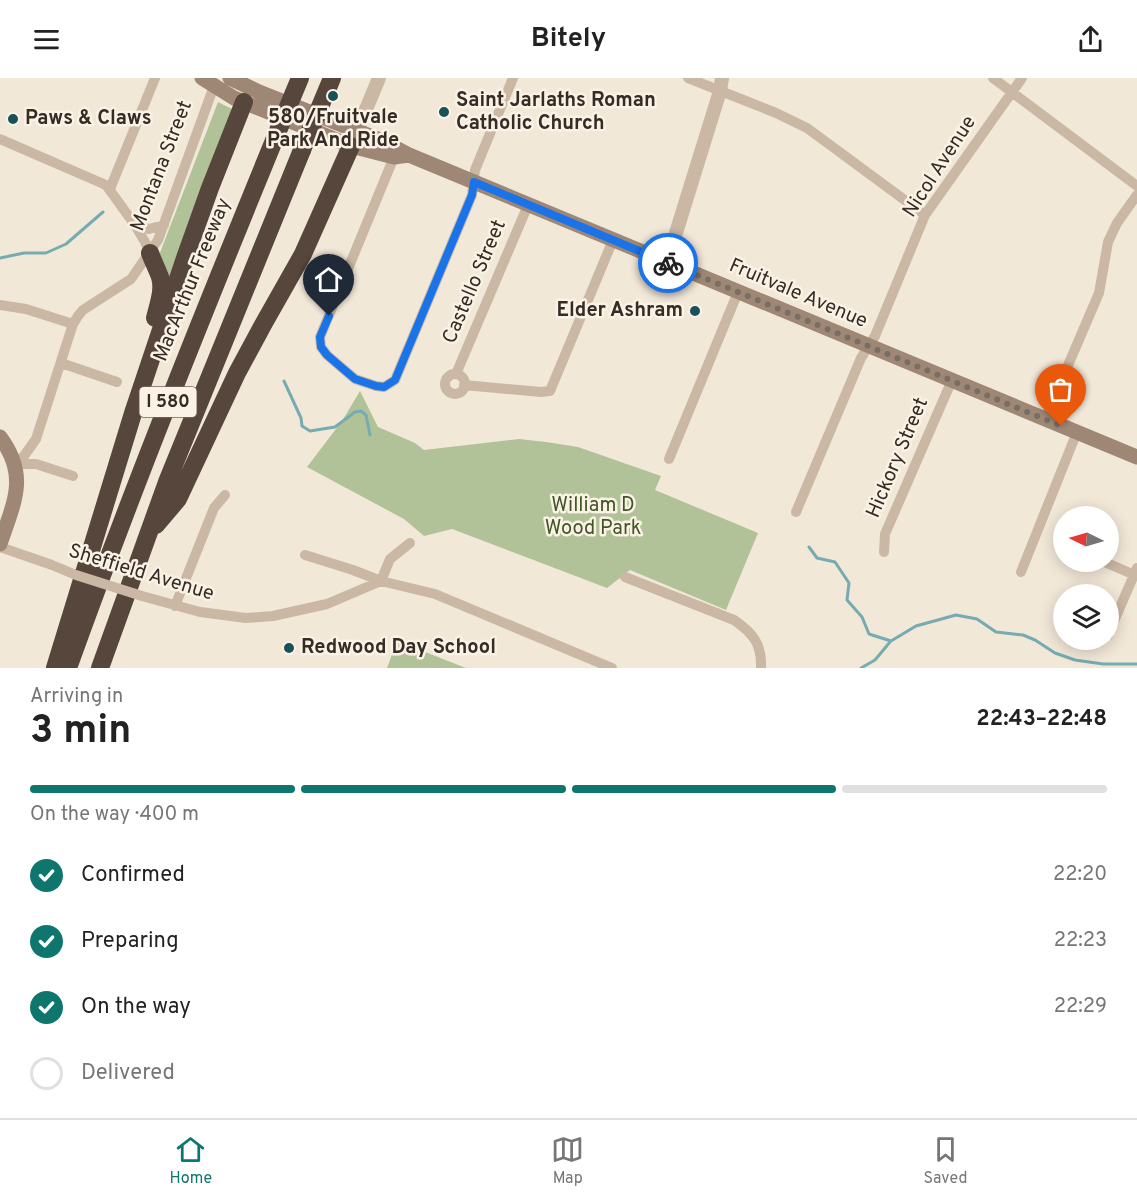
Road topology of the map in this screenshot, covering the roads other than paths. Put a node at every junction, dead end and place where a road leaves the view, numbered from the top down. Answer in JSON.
{"nodes":[{"id":1,"x":155,"y":78,"type":"edge"},
{"id":2,"x":231,"y":78,"type":"edge"},
{"id":3,"x":300,"y":78,"type":"edge"},
{"id":4,"x":332,"y":78,"type":"edge"},
{"id":5,"x":380,"y":78,"type":"edge"},
{"id":6,"x":513,"y":78,"type":"edge"},
{"id":7,"x":688,"y":78,"type":"edge"},
{"id":8,"x":993,"y":78,"type":"edge"},
{"id":9,"x":1022,"y":78,"type":"edge"},
{"id":10,"x":208,"y":82,"type":"edge"},
{"id":11,"x":721,"y":85,"type":"edge"},
{"id":12,"x":249,"y":89,"type":"edge"},
{"id":13,"x":1012,"y":92,"type":"junction"},
{"id":14,"x":0,"y":139,"type":"edge"},
{"id":15,"x":354,"y":139,"type":"junction"},
{"id":16,"x":401,"y":156,"type":"junction"},
{"id":17,"x":474,"y":182,"type":"junction"},
{"id":18,"x":1137,"y":186,"type":"edge"},
{"id":19,"x":110,"y":189,"type":"junction"},
{"id":20,"x":1137,"y":195,"type":"edge"},
{"id":21,"x":528,"y":205,"type":"junction"},
{"id":22,"x":925,"y":215,"type":"junction"},
{"id":23,"x":135,"y":225,"type":"junction"},
{"id":24,"x":164,"y":225,"type":"junction"},
{"id":25,"x":613,"y":240,"type":"junction"},
{"id":26,"x":150,"y":254,"type":"junction"},
{"id":27,"x":667,"y":262,"type":"junction"},
{"id":28,"x":738,"y":292,"type":"junction"},
{"id":29,"x":0,"y":305,"type":"edge"},
{"id":30,"x":73,"y":324,"type":"junction"},
{"id":31,"x":869,"y":346,"type":"junction"},
{"id":32,"x":61,"y":363,"type":"junction"},
{"id":33,"x":456,"y":374,"type":"junction"},
{"id":34,"x":951,"y":380,"type":"junction"},
{"id":35,"x":117,"y":382,"type":"dead end"},
{"id":36,"x":464,"y":385,"type":"junction"},
{"id":37,"x":134,"y":410,"type":"junction"},
{"id":38,"x":1046,"y":419,"type":"junction"},
{"id":39,"x":1077,"y":432,"type":"junction"},
{"id":40,"x":0,"y":436,"type":"edge"},
{"id":41,"x":1137,"y":457,"type":"edge"},
{"id":42,"x":669,"y":459,"type":"dead end"},
{"id":43,"x":15,"y":464,"type":"junction"},
{"id":44,"x":73,"y":476,"type":"dead end"},
{"id":45,"x":225,"y":495,"type":"dead end"},
{"id":46,"x":796,"y":512,"type":"dead end"},
{"id":47,"x":149,"y":533,"type":"junction"},
{"id":48,"x":410,"y":543,"type":"dead end"},
{"id":49,"x":0,"y":545,"type":"edge"},
{"id":50,"x":884,"y":552,"type":"dead end"},
{"id":51,"x":305,"y":555,"type":"dead end"},
{"id":52,"x":1119,"y":567,"type":"edge"},
{"id":53,"x":1021,"y":572,"type":"dead end"},
{"id":54,"x":1136,"y":573,"type":"edge"},
{"id":55,"x":625,"y":577,"type":"dead end"},
{"id":56,"x":381,"y":581,"type":"junction"},
{"id":57,"x":175,"y":606,"type":"junction"},
{"id":58,"x":1119,"y":611,"type":"edge"},
{"id":59,"x":55,"y":668,"type":"edge"},
{"id":60,"x":68,"y":668,"type":"edge"},
{"id":61,"x":100,"y":668,"type":"edge"},
{"id":62,"x":612,"y":668,"type":"edge"},
{"id":63,"x":761,"y":668,"type":"edge"}],
"edges":[{"from":1,"to":19,"type":"street"},
{"from":2,"to":10,"type":"main road"},
{"from":2,"to":12,"type":"main road","name":"Fruitvale Avenue"},
{"from":3,"to":60,"type":"highway","name":"MacArthur Freeway","number":"I 580","bridge":true},
{"from":4,"to":47,"type":"highway","number":"I 580","bridge":true},
{"from":5,"to":15,"type":"street"},
{"from":6,"to":17,"type":"street"},
{"from":7,"to":11,"type":"street"},
{"from":8,"to":13,"type":"street"},
{"from":9,"to":13,"type":"street","name":"Nicol Avenue"},
{"from":10,"to":12,"type":"main road","name":"Fruitvale Avenue"},
{"from":10,"to":24,"type":"street","name":"Montana Street"},
{"from":11,"to":22,"type":"street"},
{"from":11,"to":27,"type":"street"},
{"from":12,"to":15,"type":"main road","name":"Fruitvale Avenue"},
{"from":12,"to":37,"type":"highway"},
{"from":13,"to":18,"type":"street"},
{"from":13,"to":22,"type":"street","name":"Nicol Avenue"},
{"from":14,"to":19,"type":"street"},
{"from":15,"to":16,"type":"main road","name":"Fruitvale Avenue"},
{"from":15,"to":47,"type":"highway"},
{"from":16,"to":17,"type":"main road","name":"Fruitvale Avenue"},
{"from":16,"to":17,"type":"street"},
{"from":17,"to":21,"type":"main road","name":"Fruitvale Avenue"},
{"from":19,"to":23,"type":"street"},
{"from":20,"to":38,"type":"street"},
{"from":21,"to":25,"type":"main road","name":"Fruitvale Avenue"},
{"from":21,"to":33,"type":"street","name":"Castello Street"},
{"from":22,"to":31,"type":"street","name":"Nicol Avenue"},
{"from":23,"to":24,"type":"street"},
{"from":23,"to":26,"type":"street"},
{"from":24,"to":26,"type":"street","name":"Montana Street"},
{"from":25,"to":27,"type":"main road","name":"Fruitvale Avenue"},
{"from":25,"to":36,"type":"street"},
{"from":26,"to":30,"type":"street","name":"Montana Street"},
{"from":26,"to":37,"type":"highway"},
{"from":27,"to":28,"type":"main road","name":"Fruitvale Avenue"},
{"from":28,"to":31,"type":"main road","name":"Fruitvale Avenue"},
{"from":28,"to":42,"type":"street"},
{"from":29,"to":30,"type":"street"},
{"from":30,"to":32,"type":"street","name":"Montana Street"},
{"from":31,"to":34,"type":"main road","name":"Fruitvale Avenue"},
{"from":31,"to":46,"type":"street","name":"Nicol Avenue"},
{"from":32,"to":35,"type":"street"},
{"from":32,"to":43,"type":"street","name":"Montana Street"},
{"from":33,"to":36,"type":"street"},
{"from":33,"to":36,"type":"street"},
{"from":34,"to":38,"type":"main road","name":"Fruitvale Avenue"},
{"from":34,"to":50,"type":"street","name":"Hickory Street"},
{"from":37,"to":59,"type":"highway"},
{"from":38,"to":39,"type":"main road","name":"Fruitvale Avenue"},
{"from":39,"to":41,"type":"main road","name":"Fruitvale Avenue"},
{"from":39,"to":53,"type":"street"},
{"from":40,"to":43,"type":"main road"},
{"from":43,"to":44,"type":"street"},
{"from":43,"to":49,"type":"main road"},
{"from":45,"to":57,"type":"street"},
{"from":47,"to":61,"type":"highway","number":"I 580"},
{"from":48,"to":56,"type":"street"},
{"from":49,"to":57,"type":"street","name":"Sheffield Avenue","bridge":true},
{"from":51,"to":56,"type":"street"},
{"from":52,"to":54,"type":"street"},
{"from":54,"to":58,"type":"street"},
{"from":55,"to":63,"type":"street"},
{"from":56,"to":57,"type":"street","name":"Sheffield Avenue"},
{"from":56,"to":62,"type":"street"}]}
